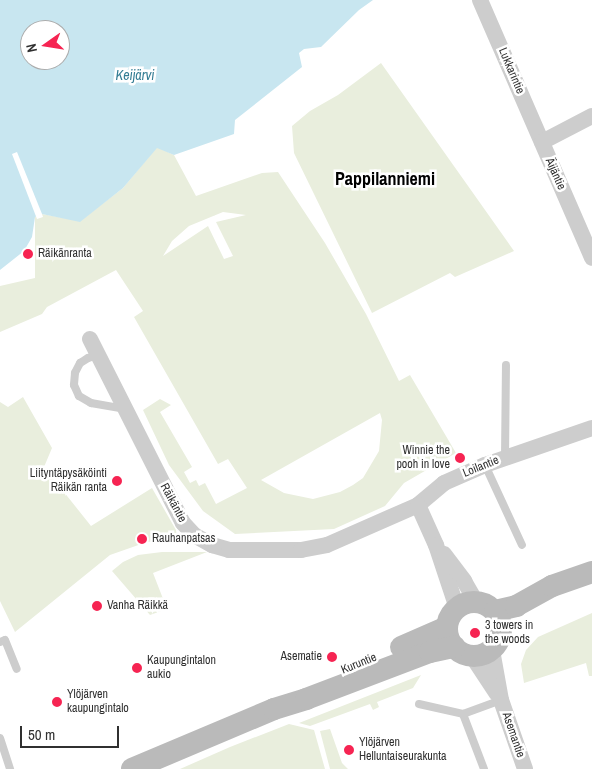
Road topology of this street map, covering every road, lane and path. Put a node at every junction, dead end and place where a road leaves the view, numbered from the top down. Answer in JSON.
{"nodes":[{"id":1,"x":480,"y":0,"type":"edge"},
{"id":2,"x":592,"y":116,"type":"edge"},
{"id":3,"x":542,"y":142,"type":"junction"},
{"id":4,"x":592,"y":258,"type":"edge"},
{"id":5,"x":90,"y":339,"type":"dead end"},
{"id":6,"x":99,"y":355,"type":"junction"},
{"id":7,"x":506,"y":365,"type":"dead end"},
{"id":8,"x":127,"y":409,"type":"junction"},
{"id":9,"x":592,"y":428,"type":"edge"},
{"id":10,"x":505,"y":458,"type":"junction"},
{"id":11,"x":485,"y":464,"type":"junction"},
{"id":12,"x":418,"y":505,"type":"junction"},
{"id":13,"x":522,"y":545,"type":"dead end"},
{"id":14,"x":586,"y":574,"type":"edge"},
{"id":15,"x":474,"y":629,"type":"junction"},
{"id":16,"x":0,"y":642,"type":"edge"},
{"id":17,"x":17,"y":669,"type":"dead end"},
{"id":18,"x":501,"y":700,"type":"junction"},
{"id":19,"x":419,"y":704,"type":"dead end"},
{"id":20,"x":463,"y":714,"type":"junction"},
{"id":21,"x":0,"y":738,"type":"edge"},
{"id":22,"x":10,"y":769,"type":"edge"},
{"id":23,"x":132,"y":769,"type":"edge"},
{"id":24,"x":484,"y":769,"type":"edge"},
{"id":25,"x":525,"y":769,"type":"edge"}],
"edges":[{"from":1,"to":3,"type":"street","name":"Lukkarintie"},
{"from":2,"to":3,"type":"street","name":"Äijäntie"},
{"from":3,"to":4,"type":"street","name":"Äijäntie"},
{"from":5,"to":6,"type":"street","name":"Räikäntie"},
{"from":6,"to":8,"type":"street","name":"Räikäntie"},
{"from":6,"to":8,"type":"lane"},
{"from":7,"to":10,"type":"lane"},
{"from":8,"to":12,"type":"street","name":"Räikäntie"},
{"from":9,"to":10,"type":"street","name":"Loilantie"},
{"from":10,"to":11,"type":"street","name":"Loilantie"},
{"from":11,"to":12,"type":"street","name":"Loilantie"},
{"from":11,"to":13,"type":"lane"},
{"from":12,"to":15,"type":"street"},
{"from":14,"to":15,"type":"main road","name":"Kuruntie"},
{"from":15,"to":18,"type":"street","name":"Asemantie"},
{"from":15,"to":23,"type":"main road","name":"Kuruntie"},
{"from":16,"to":17,"type":"lane"},
{"from":18,"to":20,"type":"lane"},
{"from":18,"to":25,"type":"street","name":"Asemantie"},
{"from":19,"to":20,"type":"lane"},
{"from":20,"to":24,"type":"lane"},
{"from":21,"to":22,"type":"lane"}]}
